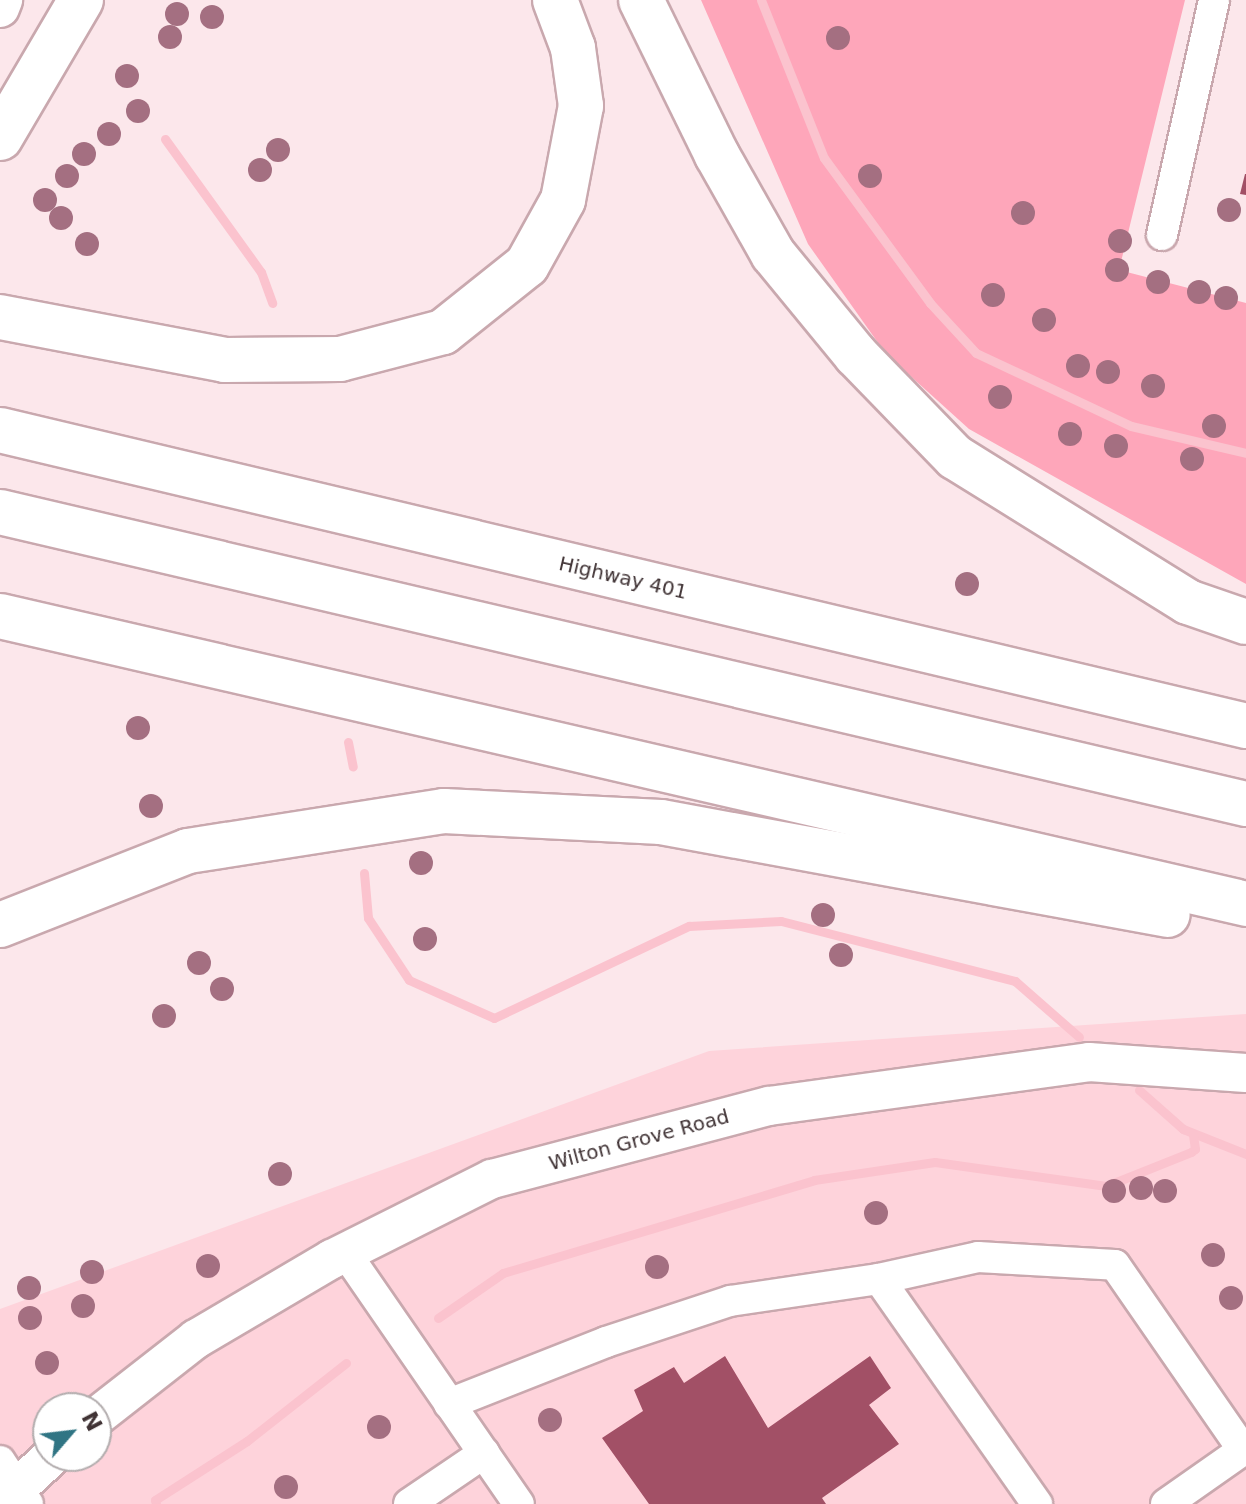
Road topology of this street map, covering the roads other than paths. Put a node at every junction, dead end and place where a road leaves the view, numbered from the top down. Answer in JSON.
{"nodes":[{"id":1,"x":3,"y":0,"type":"edge"},
{"id":2,"x":81,"y":0,"type":"edge"},
{"id":3,"x":555,"y":0,"type":"edge"},
{"id":4,"x":641,"y":0,"type":"edge"},
{"id":5,"x":1214,"y":0,"type":"edge"},
{"id":6,"x":0,"y":8,"type":"edge"},
{"id":7,"x":0,"y":138,"type":"edge"},
{"id":8,"x":1162,"y":235,"type":"dead end"},
{"id":9,"x":0,"y":317,"type":"edge"},
{"id":10,"x":0,"y":430,"type":"edge"},
{"id":11,"x":0,"y":512,"type":"edge"},
{"id":12,"x":0,"y":616,"type":"edge"},
{"id":13,"x":1246,"y":622,"type":"edge"},
{"id":14,"x":1246,"y":726,"type":"edge"},
{"id":15,"x":1246,"y":804,"type":"edge"},
{"id":16,"x":1246,"y":904,"type":"edge"},
{"id":17,"x":1246,"y":924,"type":"edge"},
{"id":18,"x":0,"y":925,"type":"edge"},
{"id":19,"x":1246,"y":1073,"type":"edge"},
{"id":20,"x":345,"y":1252,"type":"junction"},
{"id":21,"x":879,"y":1279,"type":"junction"},
{"id":22,"x":449,"y":1404,"type":"junction"},
{"id":23,"x":112,"y":1405,"type":"edge"},
{"id":24,"x":484,"y":1453,"type":"junction"},
{"id":25,"x":32,"y":1472,"type":"edge"},
{"id":26,"x":11,"y":1489,"type":"edge"},
{"id":27,"x":409,"y":1504,"type":"edge"},
{"id":28,"x":519,"y":1504,"type":"edge"},
{"id":29,"x":1037,"y":1504,"type":"edge"},
{"id":30,"x":1166,"y":1504,"type":"edge"}],
"edges":[{"from":1,"to":6,"type":"main road"},
{"from":2,"to":7,"type":"highway"},
{"from":3,"to":9,"type":"highway"},
{"from":4,"to":13,"type":"highway"},
{"from":5,"to":8,"type":"lane"},
{"from":10,"to":14,"type":"highway","name":"Highway 401"},
{"from":11,"to":15,"type":"highway"},
{"from":12,"to":16,"type":"highway"},
{"from":17,"to":18,"type":"highway"},
{"from":19,"to":20,"type":"main road","name":"Wilton Grove Road"},
{"from":20,"to":22,"type":"lane"},
{"from":20,"to":23,"type":"main road","name":"Wilton Grove Road"},
{"from":21,"to":22,"type":"lane"},
{"from":21,"to":29,"type":"lane"},
{"from":21,"to":30,"type":"lane"},
{"from":22,"to":24,"type":"lane"},
{"from":24,"to":27,"type":"lane"},
{"from":24,"to":28,"type":"lane"},
{"from":25,"to":26,"type":"main road"}]}
